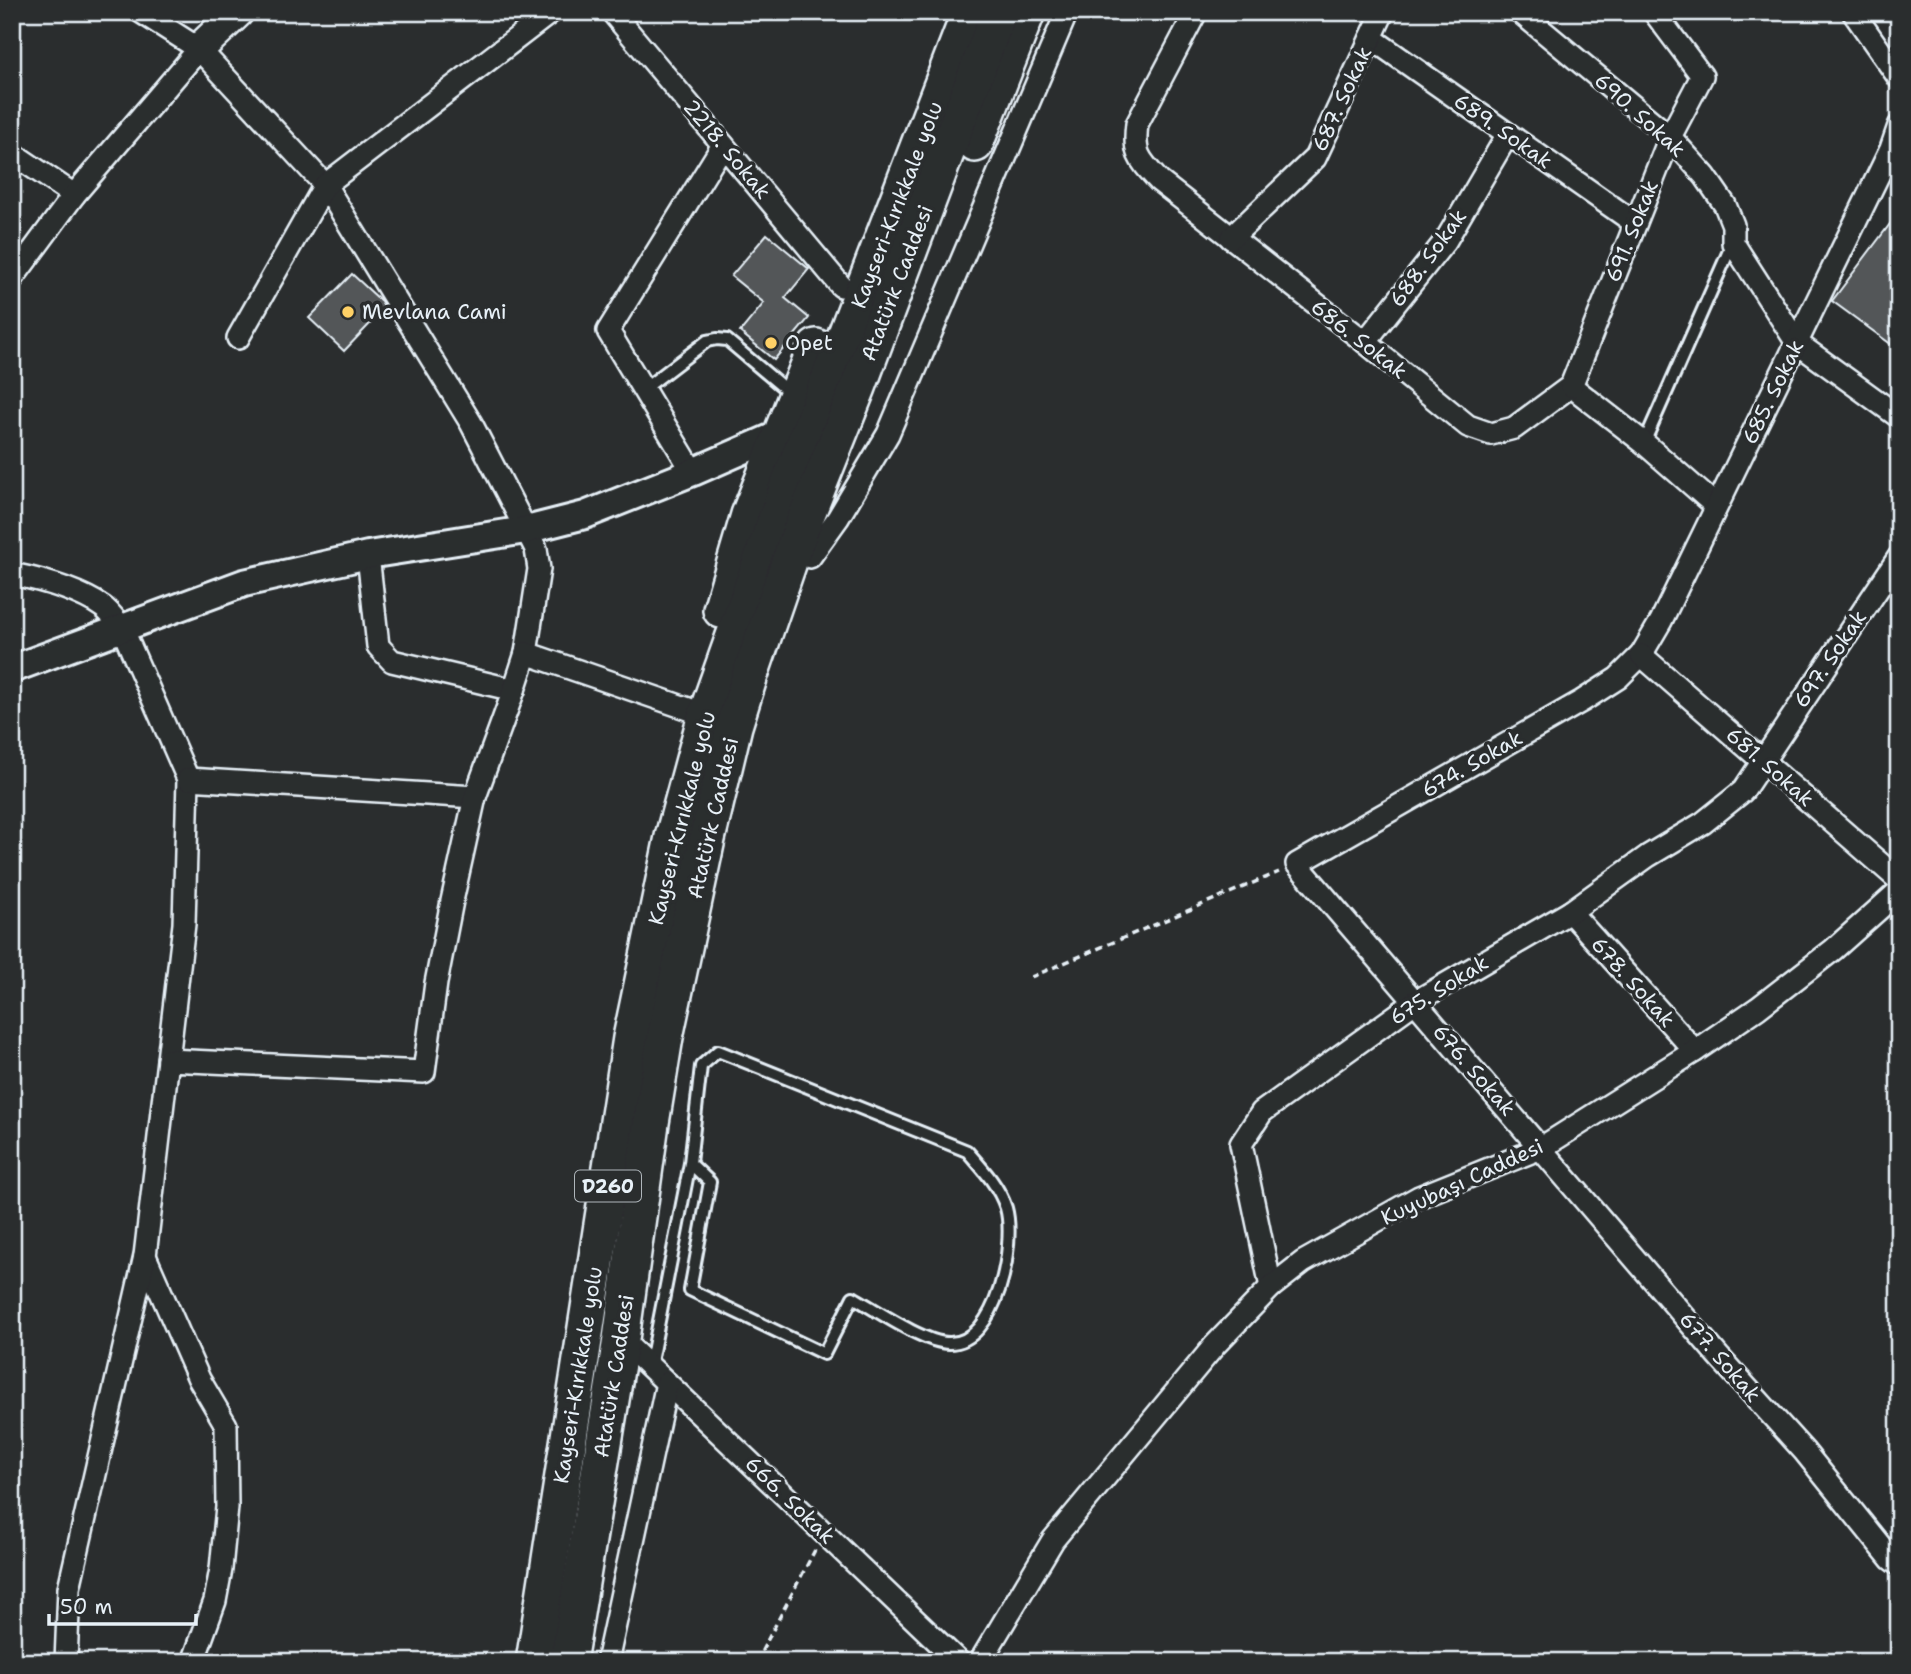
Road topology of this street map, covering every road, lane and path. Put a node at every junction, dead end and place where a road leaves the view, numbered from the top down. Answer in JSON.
{"nodes":[{"id":1,"x":141,"y":12,"type":"edge"},
{"id":2,"x":238,"y":12,"type":"edge"},
{"id":3,"x":551,"y":12,"type":"edge"},
{"id":4,"x":612,"y":12,"type":"edge"},
{"id":5,"x":948,"y":12,"type":"edge"},
{"id":6,"x":970,"y":12,"type":"edge"},
{"id":7,"x":999,"y":12,"type":"edge"},
{"id":8,"x":1027,"y":12,"type":"edge"},
{"id":9,"x":1067,"y":12,"type":"edge"},
{"id":10,"x":1196,"y":12,"type":"edge"},
{"id":11,"x":1383,"y":12,"type":"edge"},
{"id":12,"x":1520,"y":12,"type":"edge"},
{"id":13,"x":1654,"y":12,"type":"edge"},
{"id":14,"x":1853,"y":12,"type":"edge"},
{"id":15,"x":1371,"y":38,"type":"junction"},
{"id":16,"x":199,"y":49,"type":"junction"},
{"id":17,"x":1899,"y":78,"type":"edge"},
{"id":18,"x":1899,"y":126,"type":"edge"},
{"id":19,"x":1507,"y":134,"type":"junction"},
{"id":20,"x":1671,"y":137,"type":"junction"},
{"id":21,"x":723,"y":145,"type":"junction"},
{"id":22,"x":12,"y":153,"type":"edge"},
{"id":23,"x":325,"y":185,"type":"junction"},
{"id":24,"x":74,"y":195,"type":"junction"},
{"id":25,"x":1635,"y":223,"type":"junction"},
{"id":26,"x":1231,"y":238,"type":"junction"},
{"id":27,"x":1732,"y":243,"type":"junction"},
{"id":28,"x":12,"y":279,"type":"edge"},
{"id":29,"x":841,"y":286,"type":"junction"},
{"id":30,"x":238,"y":338,"type":"dead end"},
{"id":31,"x":1365,"y":342,"type":"junction"},
{"id":32,"x":1797,"y":343,"type":"junction"},
{"id":33,"x":1571,"y":386,"type":"junction"},
{"id":34,"x":644,"y":389,"type":"junction"},
{"id":35,"x":795,"y":398,"type":"junction"},
{"id":36,"x":1899,"y":418,"type":"edge"},
{"id":37,"x":780,"y":434,"type":"junction"},
{"id":38,"x":1644,"y":443,"type":"junction"},
{"id":39,"x":693,"y":472,"type":"junction"},
{"id":40,"x":1716,"y":506,"type":"junction"},
{"id":41,"x":526,"y":530,"type":"junction"},
{"id":42,"x":368,"y":555,"type":"junction"},
{"id":43,"x":810,"y":557,"type":"junction"},
{"id":44,"x":1899,"y":557,"type":"edge"},
{"id":45,"x":12,"y":574,"type":"edge"},
{"id":46,"x":122,"y":628,"type":"junction"},
{"id":47,"x":526,"y":653,"type":"junction"},
{"id":48,"x":1641,"y":655,"type":"junction"},
{"id":49,"x":12,"y":669,"type":"edge"},
{"id":50,"x":514,"y":690,"type":"junction"},
{"id":51,"x":720,"y":721,"type":"junction"},
{"id":52,"x":1762,"y":761,"type":"junction"},
{"id":53,"x":188,"y":779,"type":"junction"},
{"id":54,"x":475,"y":797,"type":"junction"},
{"id":55,"x":1297,"y":864,"type":"junction"},
{"id":56,"x":1899,"y":880,"type":"edge"},
{"id":57,"x":1899,"y":891,"type":"edge"},
{"id":58,"x":1570,"y":912,"type":"junction"},
{"id":59,"x":1031,"y":978,"type":"dead end"},
{"id":60,"x":1415,"y":1002,"type":"junction"},
{"id":61,"x":1695,"y":1051,"type":"junction"},
{"id":62,"x":168,"y":1060,"type":"junction"},
{"id":63,"x":1541,"y":1148,"type":"junction"},
{"id":64,"x":690,"y":1163,"type":"junction"},
{"id":65,"x":145,"y":1256,"type":"junction"},
{"id":66,"x":1271,"y":1287,"type":"junction"},
{"id":67,"x":621,"y":1339,"type":"junction"},
{"id":68,"x":650,"y":1367,"type":"junction"},
{"id":69,"x":667,"y":1383,"type":"junction"},
{"id":70,"x":824,"y":1533,"type":"junction"},
{"id":71,"x":1899,"y":1565,"type":"edge"},
{"id":72,"x":65,"y":1662,"type":"edge"},
{"id":73,"x":193,"y":1662,"type":"edge"},
{"id":74,"x":534,"y":1662,"type":"edge"},
{"id":75,"x":568,"y":1662,"type":"edge"},
{"id":76,"x":607,"y":1662,"type":"edge"},
{"id":77,"x":756,"y":1662,"type":"edge"},
{"id":78,"x":959,"y":1662,"type":"edge"},
{"id":79,"x":980,"y":1662,"type":"edge"}],
"edges":[{"from":1,"to":16,"type":"street"},
{"from":2,"to":16,"type":"main road"},
{"from":3,"to":23,"type":"street"},
{"from":4,"to":21,"type":"street","name":"2218. Sokak"},
{"from":5,"to":29,"type":"highway"},
{"from":6,"to":51,"type":"highway","name":"Kayseri-Kırıkkale yolu","number":"D260"},
{"from":7,"to":51,"type":"highway","name":"Atatürk Caddesi","number":"D260"},
{"from":8,"to":43,"type":"highway"},
{"from":9,"to":43,"type":"street"},
{"from":10,"to":26,"type":"street","name":"686. Sokak"},
{"from":11,"to":15,"type":"street","name":"687. Sokak"},
{"from":12,"to":20,"type":"street","name":"690. Sokak"},
{"from":13,"to":20,"type":"street","name":"691. Sokak"},
{"from":14,"to":17,"type":"street"},
{"from":15,"to":19,"type":"street","name":"689. Sokak"},
{"from":15,"to":26,"type":"street","name":"687. Sokak"},
{"from":16,"to":23,"type":"street"},
{"from":16,"to":24,"type":"street"},
{"from":18,"to":32,"type":"street","name":"685. Sokak"},
{"from":19,"to":25,"type":"street","name":"689. Sokak"},
{"from":19,"to":31,"type":"street","name":"688. Sokak"},
{"from":20,"to":25,"type":"street","name":"691. Sokak"},
{"from":20,"to":27,"type":"street","name":"690. Sokak"},
{"from":21,"to":29,"type":"street","name":"2218. Sokak"},
{"from":21,"to":34,"type":"street"},
{"from":22,"to":24,"type":"street"},
{"from":23,"to":30,"type":"street"},
{"from":23,"to":41,"type":"street"},
{"from":24,"to":28,"type":"street"},
{"from":25,"to":33,"type":"street","name":"691. Sokak"},
{"from":26,"to":31,"type":"street","name":"686. Sokak"},
{"from":27,"to":32,"type":"street","name":"690. Sokak"},
{"from":27,"to":38,"type":"lane"},
{"from":29,"to":35,"type":"highway"},
{"from":31,"to":33,"type":"street","name":"686. Sokak"},
{"from":32,"to":36,"type":"street"},
{"from":32,"to":40,"type":"street","name":"685. Sokak"},
{"from":33,"to":38,"type":"street"},
{"from":34,"to":35,"type":"lane"},
{"from":34,"to":39,"type":"street"},
{"from":35,"to":37,"type":"highway"},
{"from":37,"to":39,"type":"street"},
{"from":37,"to":51,"type":"highway"},
{"from":38,"to":40,"type":"street"},
{"from":39,"to":41,"type":"street"},
{"from":40,"to":48,"type":"street","name":"685. Sokak"},
{"from":41,"to":42,"type":"street"},
{"from":41,"to":47,"type":"street"},
{"from":42,"to":46,"type":"street"},
{"from":42,"to":50,"type":"street"},
{"from":43,"to":51,"type":"highway"},
{"from":44,"to":52,"type":"street","name":"697. Sokak"},
{"from":45,"to":46,"type":"street"},
{"from":46,"to":49,"type":"street"},
{"from":46,"to":53,"type":"street"},
{"from":47,"to":50,"type":"street"},
{"from":47,"to":51,"type":"street"},
{"from":48,"to":52,"type":"street","name":"681. Sokak"},
{"from":48,"to":55,"type":"street","name":"674. Sokak"},
{"from":50,"to":54,"type":"street"},
{"from":51,"to":67,"type":"highway","name":"Atatürk Caddesi","number":"D260"},
{"from":51,"to":74,"type":"highway","name":"Kayseri-Kırıkkale yolu","number":"D260"},
{"from":52,"to":56,"type":"street","name":"681. Sokak"},
{"from":52,"to":58,"type":"street","name":"675. Sokak"},
{"from":53,"to":54,"type":"street"},
{"from":53,"to":62,"type":"street"},
{"from":54,"to":62,"type":"street"},
{"from":55,"to":59,"type":"path"},
{"from":55,"to":60,"type":"street","name":"676. Sokak"},
{"from":57,"to":61,"type":"street","name":"Kuyubaşı Caddesi"},
{"from":58,"to":60,"type":"street","name":"675. Sokak"},
{"from":58,"to":61,"type":"street","name":"678. Sokak"},
{"from":60,"to":63,"type":"street","name":"676. Sokak"},
{"from":60,"to":66,"type":"street","name":"675. Sokak"},
{"from":61,"to":63,"type":"street","name":"Kuyubaşı Caddesi"},
{"from":62,"to":65,"type":"street"},
{"from":63,"to":66,"type":"street","name":"Kuyubaşı Caddesi"},
{"from":63,"to":71,"type":"street","name":"677. Sokak"},
{"from":64,"to":64,"type":"lane"},
{"from":64,"to":68,"type":"lane"},
{"from":65,"to":72,"type":"street"},
{"from":65,"to":73,"type":"street"},
{"from":66,"to":79,"type":"street","name":"Kuyubaşı Caddesi"},
{"from":67,"to":68,"type":"street","name":"666. Sokak"},
{"from":67,"to":75,"type":"highway","name":"Atatürk Caddesi","number":"D260"},
{"from":68,"to":69,"type":"street","name":"666. Sokak"},
{"from":69,"to":70,"type":"street","name":"666. Sokak"},
{"from":69,"to":76,"type":"street"},
{"from":70,"to":77,"type":"path"},
{"from":70,"to":78,"type":"street","name":"666. Sokak"}]}
